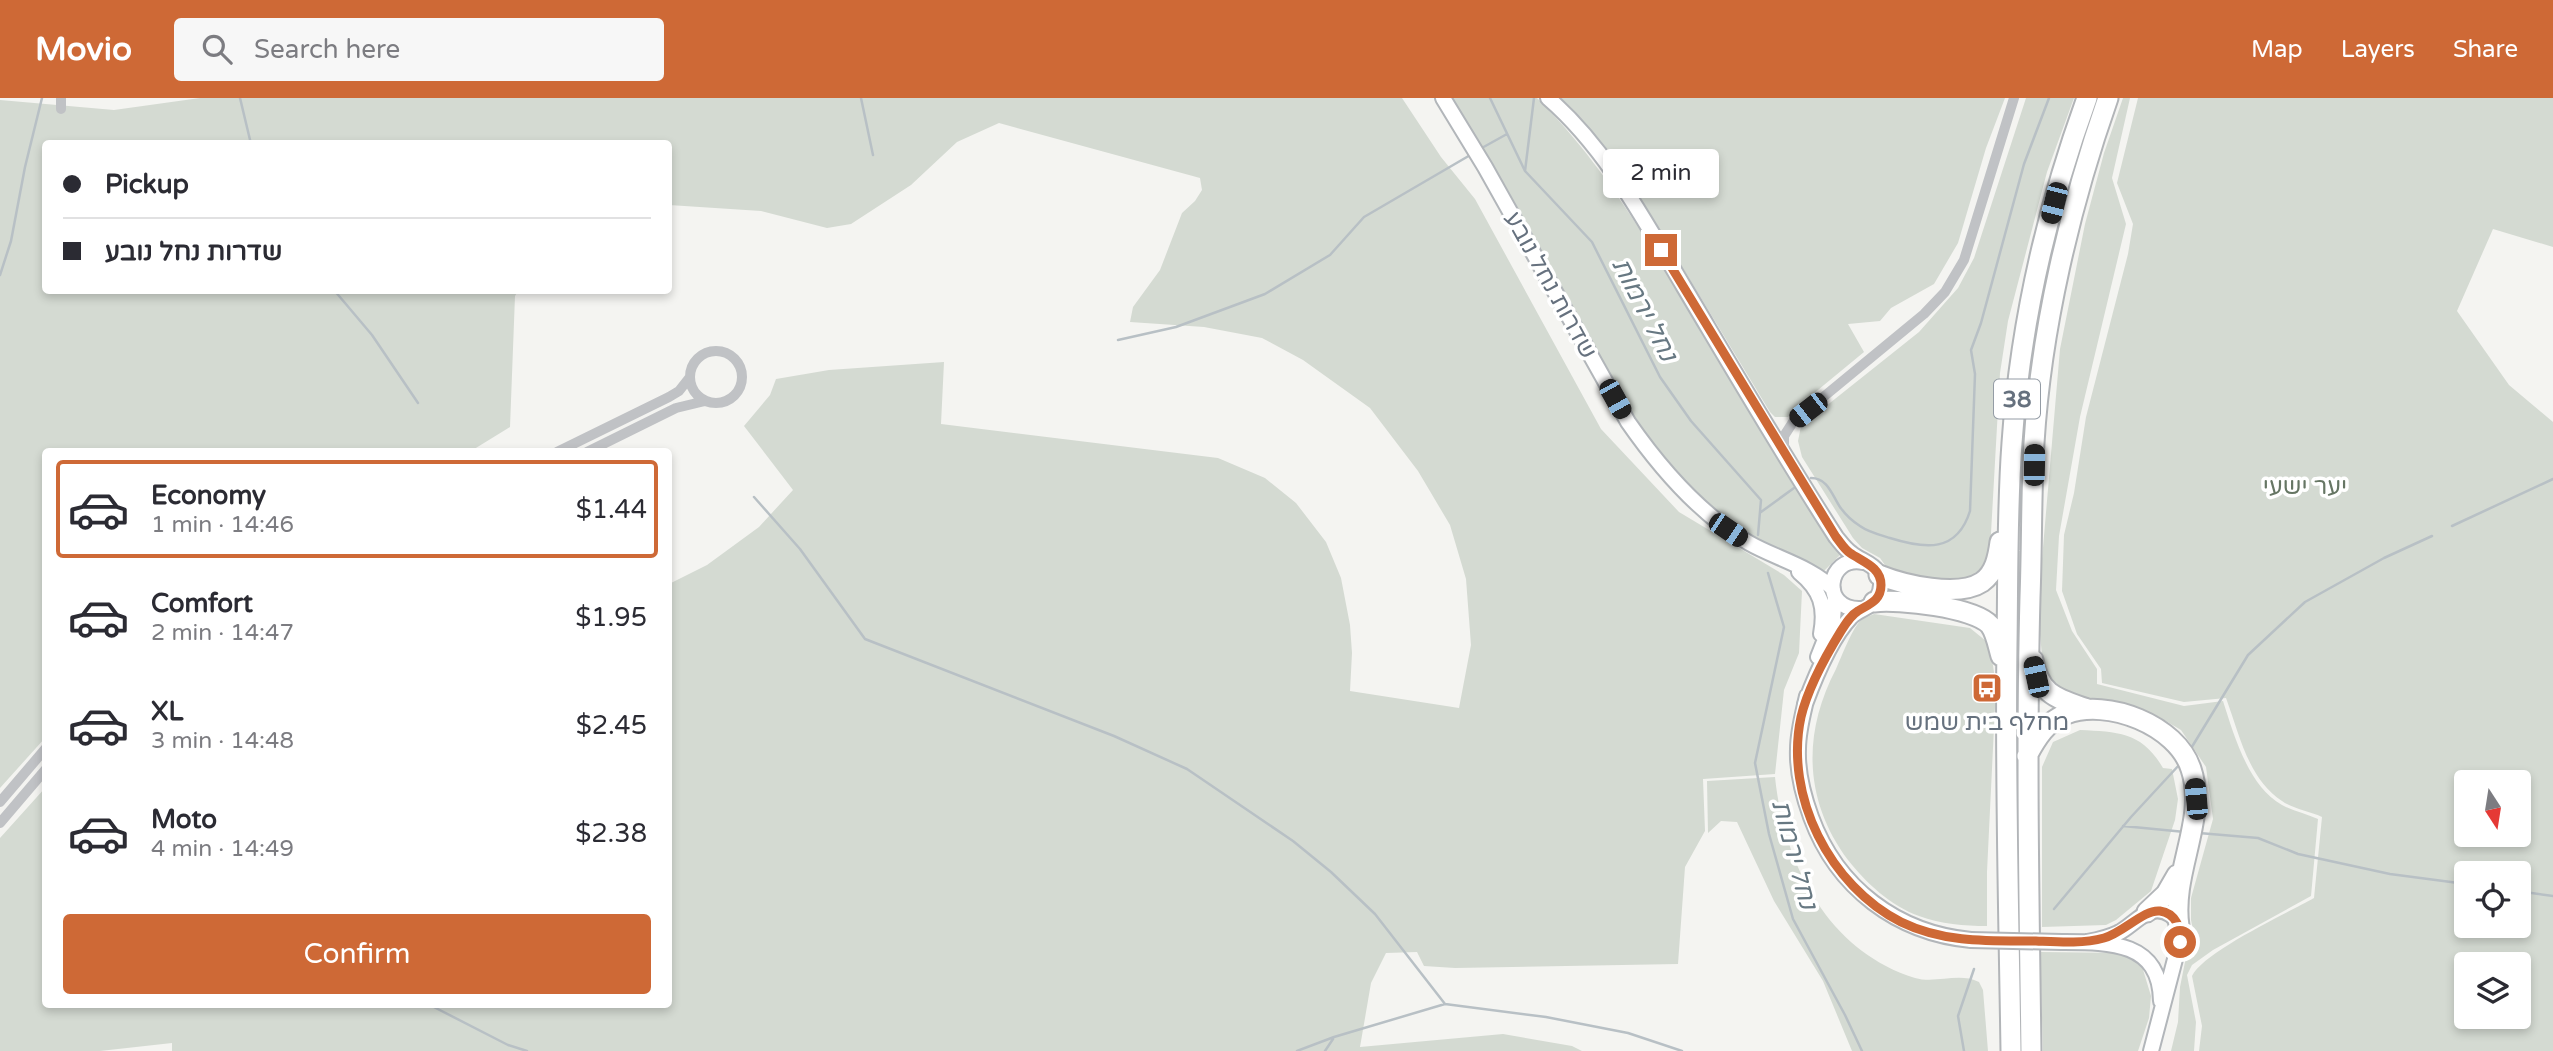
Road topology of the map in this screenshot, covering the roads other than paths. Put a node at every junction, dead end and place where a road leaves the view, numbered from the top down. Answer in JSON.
{"nodes":[{"id":1,"x":1443,"y":98,"type":"edge"},
{"id":2,"x":1548,"y":98,"type":"edge"},
{"id":3,"x":2014,"y":98,"type":"edge"},
{"id":4,"x":2087,"y":98,"type":"edge"},
{"id":5,"x":2108,"y":98,"type":"edge"},
{"id":6,"x":690,"y":377,"type":"junction"},
{"id":7,"x":705,"y":401,"type":"junction"},
{"id":8,"x":1761,"y":416,"type":"junction"},
{"id":9,"x":1793,"y":422,"type":"junction"},
{"id":10,"x":565,"y":448,"type":"edge"},
{"id":11,"x":595,"y":448,"type":"edge"},
{"id":12,"x":1786,"y":457,"type":"junction"},
{"id":13,"x":2009,"y":489,"type":"junction"},
{"id":14,"x":1787,"y":563,"type":"junction"},
{"id":15,"x":1872,"y":568,"type":"junction"},
{"id":16,"x":1834,"y":592,"type":"junction"},
{"id":17,"x":1867,"y":606,"type":"junction"},
{"id":18,"x":2029,"y":638,"type":"junction"},
{"id":19,"x":1812,"y":676,"type":"junction"},
{"id":20,"x":1805,"y":704,"type":"junction"},
{"id":21,"x":2006,"y":708,"type":"junction"},
{"id":22,"x":2091,"y":710,"type":"junction"},
{"id":23,"x":42,"y":753,"type":"edge"},
{"id":24,"x":2026,"y":757,"type":"junction"},
{"id":25,"x":42,"y":774,"type":"edge"},
{"id":26,"x":0,"y":802,"type":"edge"},
{"id":27,"x":0,"y":824,"type":"edge"},
{"id":28,"x":2183,"y":861,"type":"junction"},
{"id":29,"x":2142,"y":917,"type":"junction"},
{"id":30,"x":2179,"y":926,"type":"junction"},
{"id":31,"x":2087,"y":942,"type":"junction"},
{"id":32,"x":2177,"y":947,"type":"junction"},
{"id":33,"x":2141,"y":954,"type":"junction"},
{"id":34,"x":2161,"y":1013,"type":"junction"},
{"id":35,"x":2011,"y":1051,"type":"edge"},
{"id":36,"x":2031,"y":1051,"type":"edge"},
{"id":37,"x":2151,"y":1051,"type":"edge"}],
"edges":[{"from":1,"to":14,"type":"main road","name":"שדרות נחל נובע"},
{"from":2,"to":8,"type":"main road"},
{"from":3,"to":9,"type":"street"},
{"from":4,"to":13,"type":"highway","number":"38"},
{"from":5,"to":18,"type":"highway","number":"38"},
{"from":6,"to":7,"type":"street"},
{"from":6,"to":7,"type":"street"},
{"from":6,"to":10,"type":"street"},
{"from":7,"to":11,"type":"street"},
{"from":8,"to":9,"type":"street"},
{"from":8,"to":12,"type":"main road"},
{"from":9,"to":12,"type":"street"},
{"from":12,"to":15,"type":"main road"},
{"from":13,"to":15,"type":"highway"},
{"from":13,"to":21,"type":"highway","number":"38"},
{"from":14,"to":16,"type":"main road","name":"שדרות נחל נובע"},
{"from":14,"to":19,"type":"main road"},
{"from":15,"to":16,"type":"main road"},
{"from":15,"to":17,"type":"main road"},
{"from":16,"to":17,"type":"main road"},
{"from":16,"to":19,"type":"main road"},
{"from":17,"to":20,"type":"main road"},
{"from":17,"to":21,"type":"highway"},
{"from":18,"to":22,"type":"highway"},
{"from":18,"to":24,"type":"highway","number":"38"},
{"from":19,"to":20,"type":"main road"},
{"from":20,"to":31,"type":"main road","bridge":true},
{"from":21,"to":35,"type":"highway","number":"38"},
{"from":22,"to":24,"type":"highway"},
{"from":22,"to":28,"type":"highway"},
{"from":23,"to":26,"type":"street"},
{"from":24,"to":36,"type":"highway","number":"38"},
{"from":25,"to":27,"type":"street"},
{"from":28,"to":29,"type":"highway"},
{"from":28,"to":30,"type":"highway"},
{"from":29,"to":30,"type":"main road"},
{"from":29,"to":31,"type":"main road"},
{"from":29,"to":33,"type":"main road"},
{"from":30,"to":32,"type":"main road"},
{"from":31,"to":33,"type":"main road"},
{"from":32,"to":33,"type":"main road"},
{"from":32,"to":34,"type":"main road"},
{"from":33,"to":34,"type":"main road"},
{"from":34,"to":37,"type":"main road"}]}
